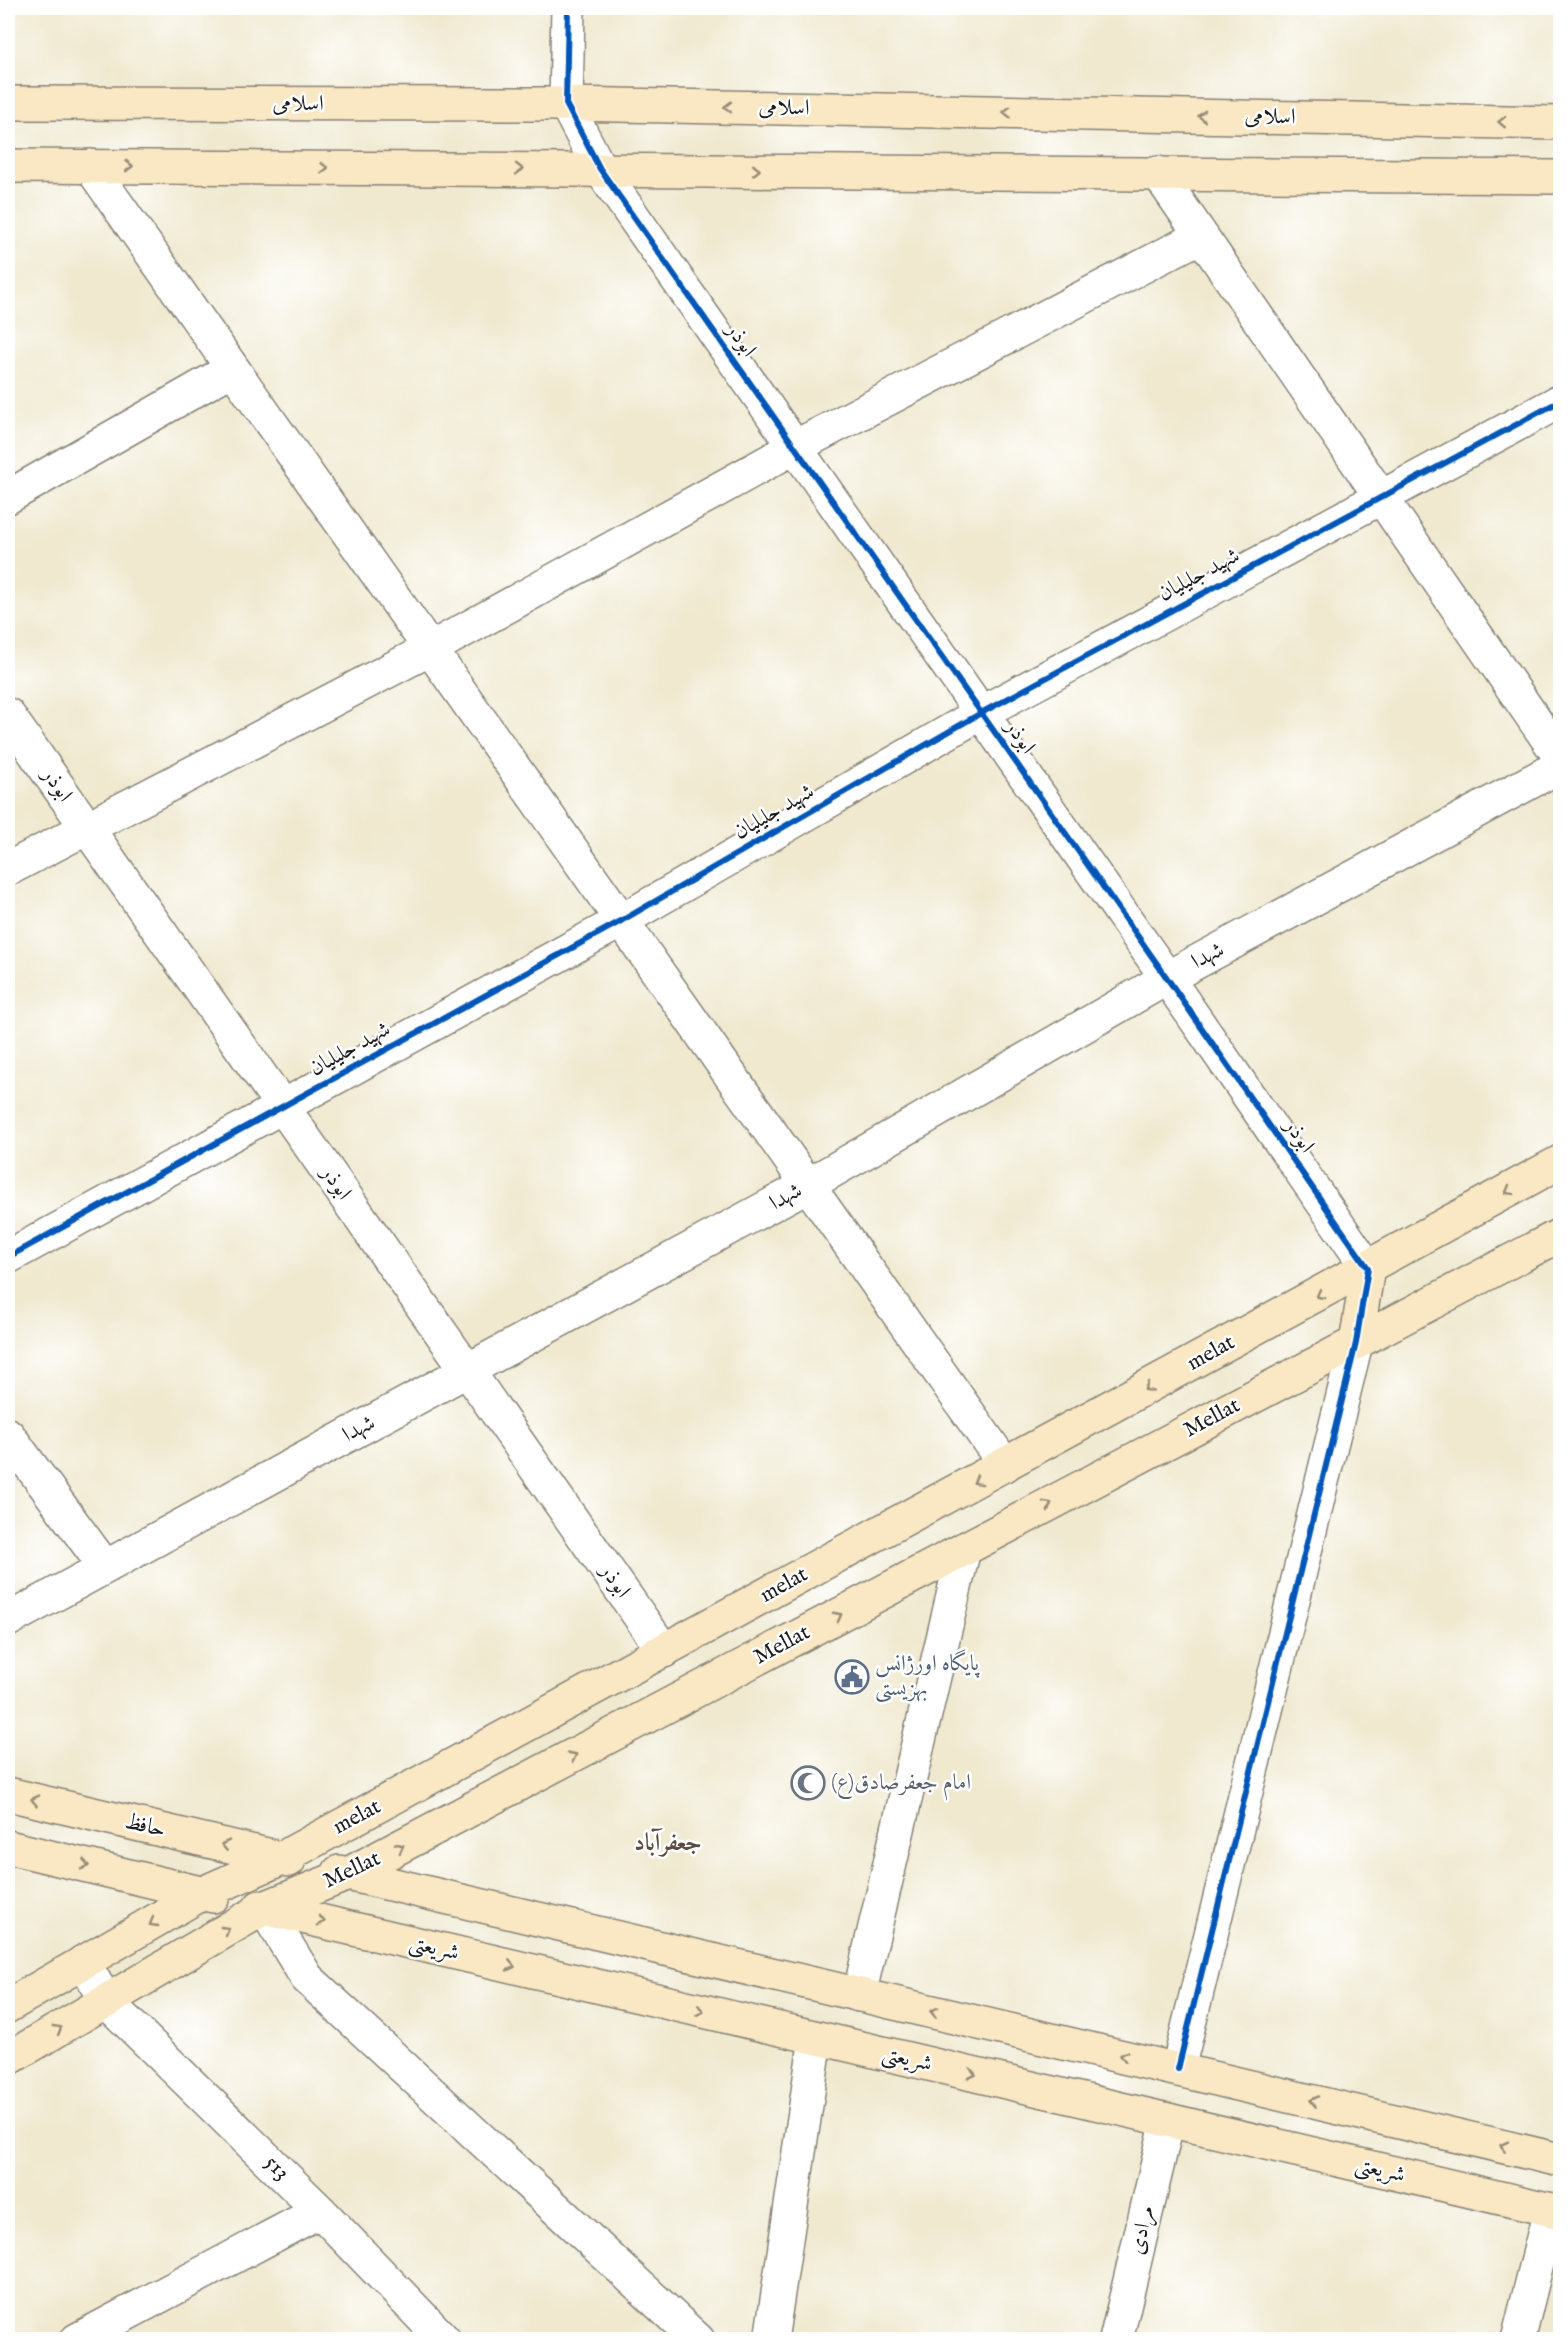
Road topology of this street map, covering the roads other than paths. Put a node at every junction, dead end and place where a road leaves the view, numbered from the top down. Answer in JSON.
{"nodes":[{"id":1,"x":568,"y":8,"type":"edge"},
{"id":2,"x":8,"y":103,"type":"edge"},
{"id":3,"x":566,"y":104,"type":"junction"},
{"id":4,"x":1560,"y":123,"type":"edge"},
{"id":5,"x":8,"y":166,"type":"edge"},
{"id":6,"x":90,"y":166,"type":"junction"},
{"id":7,"x":600,"y":169,"type":"junction"},
{"id":8,"x":1158,"y":173,"type":"junction"},
{"id":9,"x":1560,"y":177,"type":"edge"},
{"id":10,"x":1201,"y":236,"type":"junction"},
{"id":11,"x":232,"y":369,"type":"junction"},
{"id":12,"x":1560,"y":401,"type":"edge"},
{"id":13,"x":795,"y":447,"type":"junction"},
{"id":14,"x":1381,"y":496,"type":"junction"},
{"id":15,"x":8,"y":497,"type":"edge"},
{"id":16,"x":429,"y":649,"type":"junction"},
{"id":17,"x":981,"y":713,"type":"junction"},
{"id":18,"x":8,"y":715,"type":"edge"},
{"id":19,"x":1560,"y":757,"type":"edge"},
{"id":20,"x":1560,"y":766,"type":"edge"},
{"id":21,"x":87,"y":827,"type":"junction"},
{"id":22,"x":8,"y":869,"type":"edge"},
{"id":23,"x":621,"y":921,"type":"junction"},
{"id":24,"x":1167,"y":978,"type":"junction"},
{"id":25,"x":282,"y":1106,"type":"junction"},
{"id":26,"x":1560,"y":1162,"type":"edge"},
{"id":27,"x":807,"y":1185,"type":"junction"},
{"id":28,"x":1560,"y":1235,"type":"edge"},
{"id":29,"x":8,"y":1257,"type":"edge"},
{"id":30,"x":1368,"y":1268,"type":"junction"},
{"id":31,"x":1356,"y":1343,"type":"junction"},
{"id":32,"x":468,"y":1370,"type":"junction"},
{"id":33,"x":8,"y":1434,"type":"edge"},
{"id":34,"x":1005,"y":1466,"type":"junction"},
{"id":35,"x":964,"y":1550,"type":"junction"},
{"id":36,"x":105,"y":1567,"type":"junction"},
{"id":37,"x":8,"y":1620,"type":"edge"},
{"id":38,"x":664,"y":1651,"type":"junction"},
{"id":39,"x":8,"y":1794,"type":"edge"},
{"id":40,"x":8,"y":1847,"type":"edge"},
{"id":41,"x":282,"y":1858,"type":"junction"},
{"id":42,"x":348,"y":1874,"type":"junction"},
{"id":43,"x":203,"y":1893,"type":"junction"},
{"id":44,"x":264,"y":1908,"type":"junction"},
{"id":45,"x":83,"y":1962,"type":"junction"},
{"id":46,"x":859,"y":1995,"type":"junction"},
{"id":47,"x":106,"y":2001,"type":"junction"},
{"id":48,"x":8,"y":2006,"type":"edge"},
{"id":49,"x":816,"y":2038,"type":"junction"},
{"id":50,"x":8,"y":2059,"type":"edge"},
{"id":51,"x":1179,"y":2069,"type":"junction"},
{"id":52,"x":1168,"y":2120,"type":"junction"},
{"id":53,"x":1560,"y":2160,"type":"edge"},
{"id":54,"x":1560,"y":2166,"type":"edge"},
{"id":55,"x":320,"y":2211,"type":"junction"},
{"id":56,"x":1555,"y":2211,"type":"edge"},
{"id":57,"x":77,"y":2340,"type":"edge"},
{"id":58,"x":444,"y":2340,"type":"edge"},
{"id":59,"x":698,"y":2340,"type":"edge"},
{"id":60,"x":771,"y":2340,"type":"edge"},
{"id":61,"x":1116,"y":2340,"type":"edge"},
{"id":62,"x":1518,"y":2340,"type":"edge"}],
"edges":[{"from":1,"to":3,"type":"street"},
{"from":2,"to":3,"type":"street","name":"اسلامی"},
{"from":4,"to":3,"type":"street","name":"اسلامی","one_way":true},
{"from":3,"to":7,"type":"street","name":"ابوذر"},
{"from":5,"to":6,"type":"street"},
{"from":6,"to":7,"type":"street","one_way":true},
{"from":6,"to":11,"type":"street"},
{"from":7,"to":8,"type":"street","one_way":true},
{"from":7,"to":13,"type":"street","name":"ابوذر"},
{"from":8,"to":9,"type":"street"},
{"from":8,"to":10,"type":"street"},
{"from":10,"to":13,"type":"street"},
{"from":10,"to":14,"type":"street"},
{"from":11,"to":15,"type":"street"},
{"from":11,"to":16,"type":"street"},
{"from":12,"to":14,"type":"street","name":"شهید جلیلیان"},
{"from":13,"to":16,"type":"street"},
{"from":13,"to":17,"type":"street","name":"ابوذر"},
{"from":14,"to":17,"type":"street","name":"شهید جلیلیان"},
{"from":14,"to":19,"type":"street"},
{"from":16,"to":21,"type":"street"},
{"from":16,"to":23,"type":"street"},
{"from":17,"to":23,"type":"street","name":"شهید جلیلیان"},
{"from":17,"to":24,"type":"street","name":"ابوذر"},
{"from":18,"to":21,"type":"street","name":"ابوذر"},
{"from":20,"to":24,"type":"street","name":"شهدا"},
{"from":21,"to":22,"type":"street"},
{"from":21,"to":25,"type":"street","name":"ابوذر"},
{"from":23,"to":25,"type":"street","name":"شهید جلیلیان"},
{"from":23,"to":27,"type":"street"},
{"from":24,"to":27,"type":"street","name":"شهدا"},
{"from":24,"to":30,"type":"street","name":"ابوذر"},
{"from":25,"to":29,"type":"street","name":"شهید جلیلیان"},
{"from":25,"to":32,"type":"street","name":"ابوذر"},
{"from":26,"to":30,"type":"street","name":"melat","one_way":true},
{"from":27,"to":32,"type":"street","name":"شهدا"},
{"from":27,"to":34,"type":"street"},
{"from":28,"to":31,"type":"street","name":"Mellat"},
{"from":30,"to":31,"type":"street"},
{"from":30,"to":34,"type":"street","name":"melat","one_way":true},
{"from":35,"to":31,"type":"street","name":"Mellat","one_way":true},
{"from":31,"to":51,"type":"street"},
{"from":32,"to":36,"type":"street","name":"شهدا"},
{"from":32,"to":38,"type":"street","name":"ابوذر"},
{"from":33,"to":36,"type":"street"},
{"from":34,"to":38,"type":"street","name":"melat","one_way":true},
{"from":42,"to":35,"type":"street","name":"Mellat","one_way":true},
{"from":35,"to":46,"type":"street"},
{"from":36,"to":37,"type":"street","name":"شهدا"},
{"from":38,"to":41,"type":"street","name":"melat"},
{"from":41,"to":39,"type":"street","name":"حافظ","one_way":true},
{"from":40,"to":43,"type":"street","one_way":true},
{"from":41,"to":42,"type":"street","name":"حافظ"},
{"from":41,"to":43,"type":"street","name":"melat"},
{"from":42,"to":44,"type":"street","name":"Mellat"},
{"from":42,"to":46,"type":"street"},
{"from":43,"to":44,"type":"street","name":"شریعتی"},
{"from":43,"to":45,"type":"street","name":"melat","one_way":true},
{"from":47,"to":44,"type":"street","name":"Mellat","one_way":true},
{"from":44,"to":49,"type":"street","name":"شریعتی","one_way":true},
{"from":44,"to":59,"type":"street"},
{"from":45,"to":47,"type":"street","name":"513"},
{"from":45,"to":48,"type":"street","name":"melat"},
{"from":51,"to":46,"type":"street","one_way":true},
{"from":50,"to":47,"type":"street","name":"Mellat","one_way":true},
{"from":47,"to":55,"type":"street","name":"513"},
{"from":49,"to":52,"type":"street","name":"شریعتی","one_way":true},
{"from":49,"to":60,"type":"street"},
{"from":53,"to":51,"type":"street","one_way":true},
{"from":52,"to":56,"type":"street","name":"شریعتی"},
{"from":52,"to":61,"type":"street","name":"مرادی"},
{"from":54,"to":56,"type":"street"},
{"from":55,"to":57,"type":"street"},
{"from":55,"to":58,"type":"street","name":"513"},
{"from":56,"to":62,"type":"street"}]}
